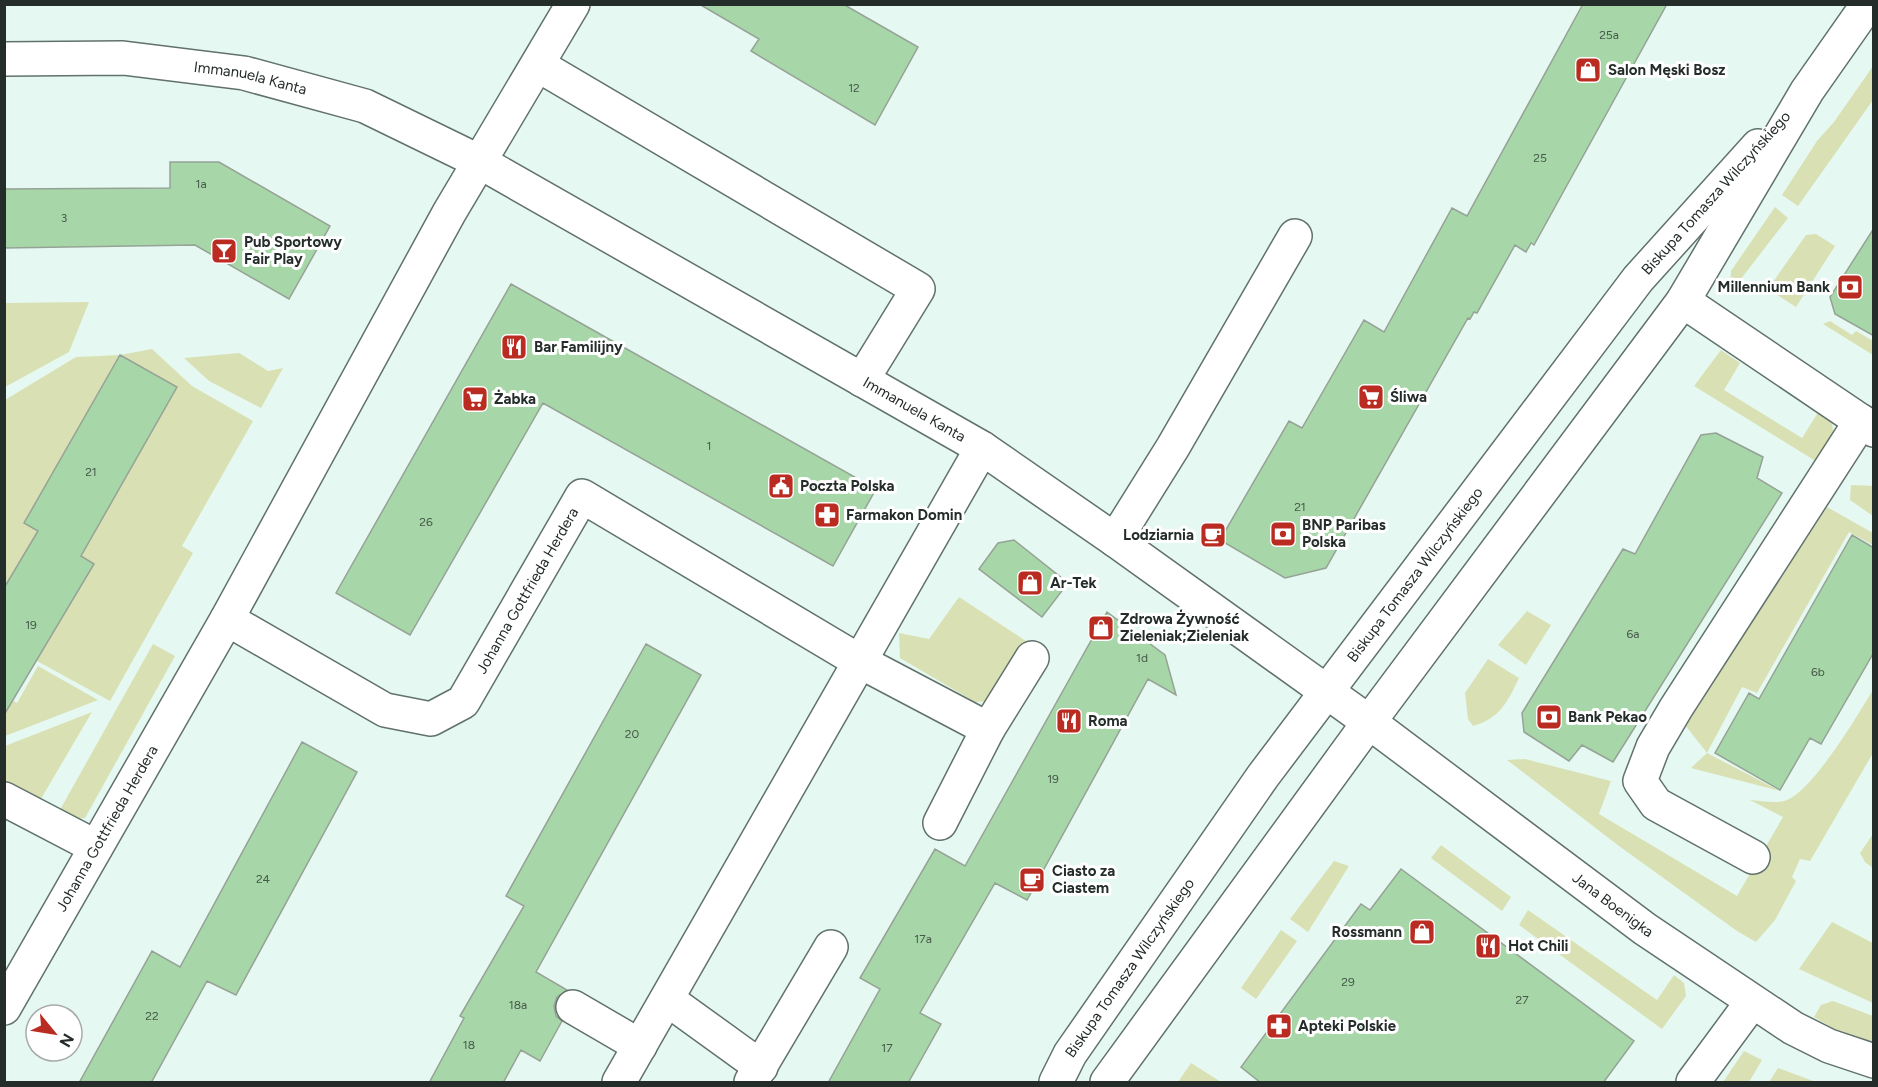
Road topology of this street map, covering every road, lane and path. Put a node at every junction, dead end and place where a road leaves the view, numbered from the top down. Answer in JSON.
{"nodes":[{"id":1,"x":573,"y":4,"type":"edge"},
{"id":2,"x":1868,"y":4,"type":"edge"},
{"id":3,"x":4,"y":59,"type":"edge"},
{"id":4,"x":538,"y":65,"type":"junction"},
{"id":5,"x":1807,"y":91,"type":"junction"},
{"id":6,"x":480,"y":162,"type":"junction"},
{"id":7,"x":1295,"y":236,"type":"dead end"},
{"id":8,"x":1683,"y":300,"type":"junction"},
{"id":9,"x":862,"y":380,"type":"junction"},
{"id":10,"x":1867,"y":425,"type":"edge"},
{"id":11,"x":982,"y":448,"type":"junction"},
{"id":12,"x":1115,"y":540,"type":"junction"},
{"id":13,"x":227,"y":619,"type":"junction"},
{"id":14,"x":1032,"y":658,"type":"dead end"},
{"id":15,"x":859,"y":661,"type":"junction"},
{"id":16,"x":1326,"y":692,"type":"junction"},
{"id":17,"x":1369,"y":722,"type":"junction"},
{"id":18,"x":988,"y":729,"type":"junction"},
{"id":19,"x":4,"y":799,"type":"edge"},
{"id":20,"x":940,"y":824,"type":"dead end"},
{"id":21,"x":96,"y":847,"type":"junction"},
{"id":22,"x":1754,"y":857,"type":"dead end"},
{"id":23,"x":831,"y":947,"type":"dead end"},
{"id":24,"x":667,"y":999,"type":"junction"},
{"id":25,"x":1752,"y":1002,"type":"junction"},
{"id":26,"x":573,"y":1007,"type":"dead end"},
{"id":27,"x":4,"y":1008,"type":"edge"},
{"id":28,"x":640,"y":1046,"type":"junction"},
{"id":29,"x":1874,"y":1061,"type":"edge"},
{"id":30,"x":756,"y":1075,"type":"edge"},
{"id":31,"x":619,"y":1083,"type":"edge"},
{"id":32,"x":1056,"y":1083,"type":"edge"},
{"id":33,"x":1107,"y":1083,"type":"edge"},
{"id":34,"x":1693,"y":1083,"type":"edge"}],
"edges":[{"from":1,"to":4,"type":"street"},
{"from":2,"to":5,"type":"street","name":"Biskupa Tomasza Wilczyńskiego"},
{"from":3,"to":6,"type":"street","name":"Immanuela Kanta"},
{"from":4,"to":6,"type":"street"},
{"from":4,"to":9,"type":"street"},
{"from":5,"to":8,"type":"street","name":"Biskupa Tomasza Wilczyńskiego"},
{"from":5,"to":16,"type":"street","name":"Biskupa Tomasza Wilczyńskiego"},
{"from":6,"to":9,"type":"street","name":"Immanuela Kanta"},
{"from":6,"to":13,"type":"street","name":"Johanna Gottfrieda Herdera"},
{"from":7,"to":12,"type":"street"},
{"from":8,"to":10,"type":"street"},
{"from":8,"to":17,"type":"street","name":"Biskupa Tomasza Wilczyńskiego"},
{"from":9,"to":11,"type":"street","name":"Immanuela Kanta"},
{"from":10,"to":22,"type":"street"},
{"from":11,"to":12,"type":"street","name":"Immanuela Kanta"},
{"from":11,"to":15,"type":"street"},
{"from":12,"to":16,"type":"street","name":"Immanuela Kanta"},
{"from":13,"to":15,"type":"street","name":"Johanna Gottfrieda Herdera"},
{"from":13,"to":21,"type":"street","name":"Johanna Gottfrieda Herdera"},
{"from":14,"to":18,"type":"street"},
{"from":15,"to":18,"type":"street"},
{"from":15,"to":24,"type":"street"},
{"from":16,"to":17,"type":"street","name":"Jana Boenigka"},
{"from":16,"to":32,"type":"street","name":"Biskupa Tomasza Wilczyńskiego"},
{"from":17,"to":25,"type":"street","name":"Jana Boenigka"},
{"from":17,"to":33,"type":"street","name":"Biskupa Tomasza Wilczyńskiego"},
{"from":18,"to":20,"type":"street"},
{"from":19,"to":21,"type":"street"},
{"from":21,"to":27,"type":"street","name":"Johanna Gottfrieda Herdera"},
{"from":23,"to":30,"type":"street"},
{"from":24,"to":28,"type":"street"},
{"from":24,"to":30,"type":"street"},
{"from":25,"to":29,"type":"street","name":"Jana Boenigka"},
{"from":25,"to":34,"type":"street"},
{"from":26,"to":28,"type":"street"},
{"from":28,"to":31,"type":"street"}]}
